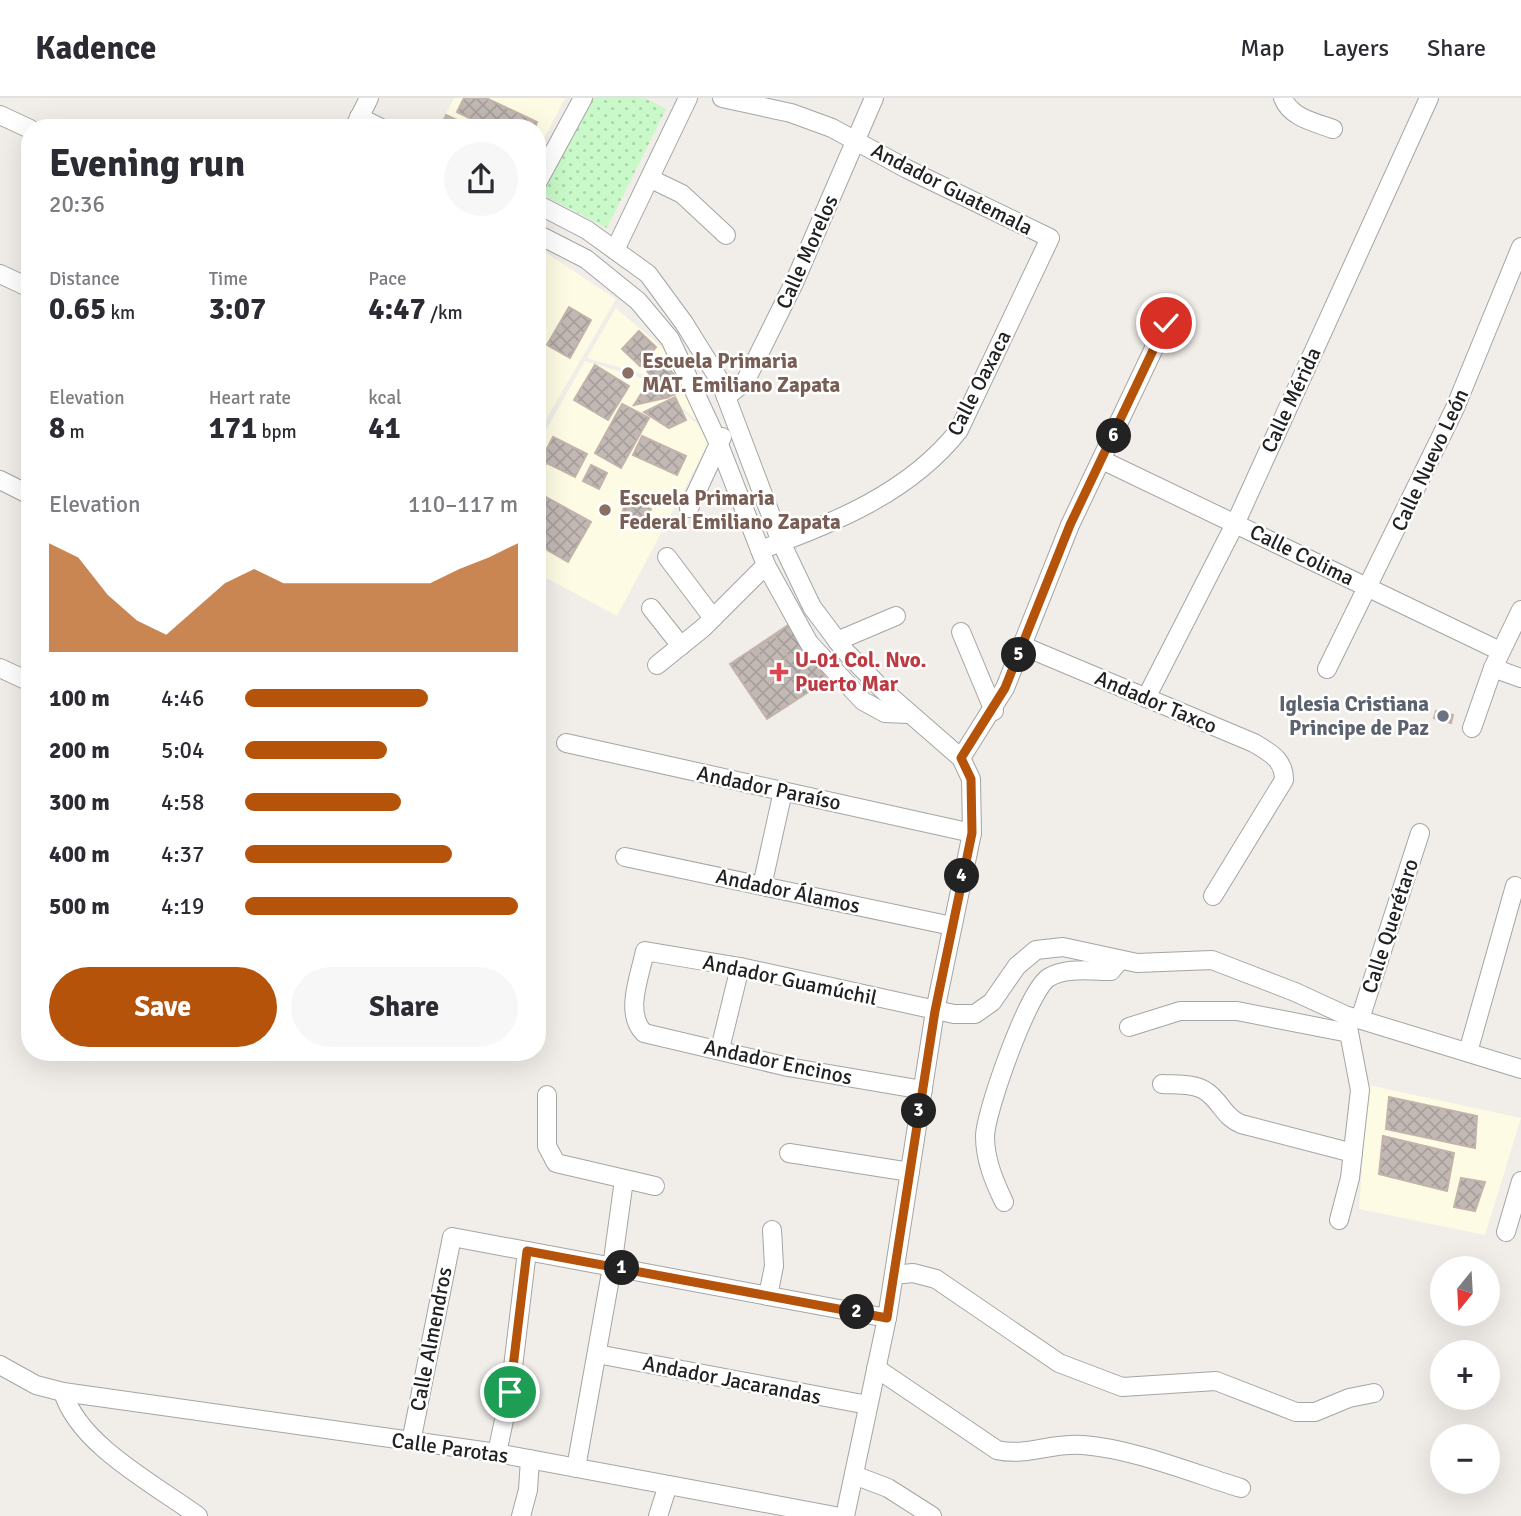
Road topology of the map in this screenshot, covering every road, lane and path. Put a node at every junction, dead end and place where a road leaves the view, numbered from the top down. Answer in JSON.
{"nodes":[{"id":1,"x":369,"y":98,"type":"edge"},
{"id":2,"x":583,"y":98,"type":"edge"},
{"id":3,"x":722,"y":98,"type":"edge"},
{"id":4,"x":874,"y":98,"type":"edge"},
{"id":5,"x":1429,"y":98,"type":"edge"},
{"id":6,"x":685,"y":99,"type":"edge"},
{"id":7,"x":1285,"y":103,"type":"edge"},
{"id":8,"x":0,"y":115,"type":"edge"},
{"id":9,"x":358,"y":119,"type":"edge"},
{"id":10,"x":21,"y":125,"type":"edge"},
{"id":11,"x":1333,"y":129,"type":"dead end"},
{"id":12,"x":854,"y":140,"type":"junction"},
{"id":13,"x":546,"y":166,"type":"edge"},
{"id":14,"x":652,"y":179,"type":"junction"},
{"id":15,"x":546,"y":209,"type":"edge"},
{"id":16,"x":726,"y":235,"type":"dead end"},
{"id":17,"x":1050,"y":238,"type":"joint"},
{"id":18,"x":546,"y":239,"type":"edge"},
{"id":19,"x":1521,"y":247,"type":"edge"},
{"id":20,"x":615,"y":250,"type":"junction"},
{"id":21,"x":0,"y":274,"type":"edge"},
{"id":22,"x":21,"y":284,"type":"edge"},
{"id":23,"x":1166,"y":323,"type":"dead end"},
{"id":24,"x":726,"y":397,"type":"junction"},
{"id":25,"x":736,"y":417,"type":"junction"},
{"id":26,"x":719,"y":442,"type":"junction"},
{"id":27,"x":1102,"y":460,"type":"junction"},
{"id":28,"x":0,"y":480,"type":"edge"},
{"id":29,"x":21,"y":490,"type":"edge"},
{"id":30,"x":689,"y":508,"type":"dead end"},
{"id":31,"x":1236,"y":522,"type":"junction"},
{"id":32,"x":781,"y":542,"type":"junction"},
{"id":33,"x":667,"y":557,"type":"dead end"},
{"id":34,"x":763,"y":557,"type":"junction"},
{"id":35,"x":1367,"y":587,"type":"junction"},
{"id":36,"x":651,"y":608,"type":"dead end"},
{"id":37,"x":1521,"y":610,"type":"edge"},
{"id":38,"x":896,"y":616,"type":"dead end"},
{"id":39,"x":713,"y":618,"type":"junction"},
{"id":40,"x":961,"y":632,"type":"dead end"},
{"id":41,"x":681,"y":646,"type":"junction"},
{"id":42,"x":841,"y":646,"type":"junction"},
{"id":43,"x":1023,"y":646,"type":"junction"},
{"id":44,"x":1500,"y":651,"type":"junction"},
{"id":45,"x":657,"y":665,"type":"dead end"},
{"id":46,"x":830,"y":665,"type":"junction"},
{"id":47,"x":0,"y":668,"type":"edge"},
{"id":48,"x":1493,"y":668,"type":"junction"},
{"id":49,"x":1327,"y":669,"type":"dead end"},
{"id":50,"x":21,"y":678,"type":"edge"},
{"id":51,"x":1521,"y":678,"type":"edge"},
{"id":52,"x":1146,"y":698,"type":"junction"},
{"id":53,"x":994,"y":711,"type":"junction"},
{"id":54,"x":908,"y":714,"type":"junction"},
{"id":55,"x":1472,"y":727,"type":"dead end"},
{"id":56,"x":566,"y":743,"type":"dead end"},
{"id":57,"x":961,"y":758,"type":"junction"},
{"id":58,"x":783,"y":791,"type":"junction"},
{"id":59,"x":972,"y":833,"type":"junction"},
{"id":60,"x":1420,"y":833,"type":"dead end"},
{"id":61,"x":625,"y":857,"type":"dead end"},
{"id":62,"x":762,"y":886,"type":"junction"},
{"id":63,"x":1515,"y":886,"type":"dead end"},
{"id":64,"x":1213,"y":896,"type":"dead end"},
{"id":65,"x":952,"y":926,"type":"junction"},
{"id":66,"x":1120,"y":960,"type":"junction"},
{"id":67,"x":740,"y":967,"type":"junction"},
{"id":68,"x":935,"y":1011,"type":"junction"},
{"id":69,"x":1351,"y":1023,"type":"junction"},
{"id":70,"x":636,"y":1025,"type":"joint"},
{"id":71,"x":1129,"y":1027,"type":"dead end"},
{"id":72,"x":720,"y":1049,"type":"junction"},
{"id":73,"x":1468,"y":1052,"type":"junction"},
{"id":74,"x":1521,"y":1069,"type":"edge"},
{"id":75,"x":1162,"y":1084,"type":"dead end"},
{"id":76,"x":923,"y":1090,"type":"junction"},
{"id":77,"x":547,"y":1095,"type":"dead end"},
{"id":78,"x":789,"y":1153,"type":"dead end"},
{"id":79,"x":1353,"y":1153,"type":"junction"},
{"id":80,"x":910,"y":1172,"type":"junction"},
{"id":81,"x":624,"y":1180,"type":"junction"},
{"id":82,"x":655,"y":1186,"type":"dead end"},
{"id":83,"x":1520,"y":1189,"type":"edge"},
{"id":84,"x":1004,"y":1202,"type":"dead end"},
{"id":85,"x":1339,"y":1220,"type":"dead end"},
{"id":86,"x":772,"y":1230,"type":"dead end"},
{"id":87,"x":1506,"y":1232,"type":"dead end"},
{"id":88,"x":527,"y":1251,"type":"junction"},
{"id":89,"x":612,"y":1266,"type":"junction"},
{"id":90,"x":894,"y":1275,"type":"junction"},
{"id":91,"x":768,"y":1296,"type":"junction"},
{"id":92,"x":887,"y":1318,"type":"junction"},
{"id":93,"x":597,"y":1354,"type":"junction"},
{"id":94,"x":0,"y":1365,"type":"edge"},
{"id":95,"x":876,"y":1368,"type":"junction"},
{"id":96,"x":63,"y":1392,"type":"junction"},
{"id":97,"x":1374,"y":1393,"type":"dead end"},
{"id":98,"x":868,"y":1405,"type":"junction"},
{"id":99,"x":411,"y":1442,"type":"junction"},
{"id":100,"x":497,"y":1453,"type":"junction"},
{"id":101,"x":530,"y":1459,"type":"junction"},
{"id":102,"x":576,"y":1468,"type":"junction"},
{"id":103,"x":854,"y":1475,"type":"junction"},
{"id":104,"x":668,"y":1485,"type":"junction"},
{"id":105,"x":1241,"y":1488,"type":"dead end"},
{"id":106,"x":743,"y":1508,"type":"edge"},
{"id":107,"x":198,"y":1516,"type":"edge"},
{"id":108,"x":521,"y":1516,"type":"edge"},
{"id":109,"x":659,"y":1516,"type":"edge"},
{"id":110,"x":835,"y":1516,"type":"edge"},
{"id":111,"x":845,"y":1516,"type":"edge"},
{"id":112,"x":932,"y":1516,"type":"edge"}],
"edges":[{"from":1,"to":9,"type":"street"},
{"from":2,"to":13,"type":"street"},
{"from":3,"to":12,"type":"street","name":"Andador Guatemala"},
{"from":4,"to":12,"type":"street","name":"Calle Morelos"},
{"from":5,"to":31,"type":"street","name":"Calle Mérida"},
{"from":6,"to":14,"type":"street"},
{"from":7,"to":11,"type":"street"},
{"from":8,"to":10,"type":"street"},
{"from":12,"to":17,"type":"street","name":"Andador Guatemala"},
{"from":12,"to":24,"type":"street","name":"Calle Morelos"},
{"from":14,"to":16,"type":"street"},
{"from":14,"to":20,"type":"street"},
{"from":15,"to":20,"type":"street"},
{"from":17,"to":32,"type":"street","name":"Calle Oaxaca"},
{"from":18,"to":26,"type":"street"},
{"from":19,"to":35,"type":"street","name":"Calle Nuevo León"},
{"from":20,"to":24,"type":"street"},
{"from":21,"to":22,"type":"street"},
{"from":23,"to":27,"type":"street"},
{"from":24,"to":25,"type":"street"},
{"from":25,"to":26,"type":"street"},
{"from":25,"to":32,"type":"street"},
{"from":26,"to":30,"type":"street"},
{"from":26,"to":34,"type":"street"},
{"from":27,"to":31,"type":"street","name":"Calle Colima"},
{"from":27,"to":43,"type":"street"},
{"from":28,"to":29,"type":"street"},
{"from":31,"to":35,"type":"street","name":"Calle Colima"},
{"from":31,"to":52,"type":"street","name":"Calle Mérida"},
{"from":32,"to":34,"type":"street","name":"Calle Oaxaca"},
{"from":32,"to":42,"type":"street"},
{"from":33,"to":39,"type":"street"},
{"from":34,"to":39,"type":"street","name":"Calle Oaxaca"},
{"from":34,"to":46,"type":"street"},
{"from":35,"to":44,"type":"street","name":"Calle Colima"},
{"from":35,"to":49,"type":"street","name":"Calle Nuevo León"},
{"from":36,"to":41,"type":"street"},
{"from":37,"to":44,"type":"street"},
{"from":38,"to":42,"type":"street"},
{"from":39,"to":41,"type":"street","name":"Calle Oaxaca"},
{"from":40,"to":53,"type":"street"},
{"from":41,"to":45,"type":"street","name":"Calle Oaxaca"},
{"from":42,"to":46,"type":"street"},
{"from":42,"to":54,"type":"street"},
{"from":43,"to":52,"type":"street","name":"Andador Taxco"},
{"from":43,"to":53,"type":"street"},
{"from":44,"to":48,"type":"street"},
{"from":46,"to":54,"type":"street"},
{"from":47,"to":50,"type":"street"},
{"from":48,"to":51,"type":"street"},
{"from":48,"to":55,"type":"street"},
{"from":52,"to":64,"type":"street","name":"Andador Taxco"},
{"from":53,"to":57,"type":"street"},
{"from":54,"to":57,"type":"street"},
{"from":56,"to":58,"type":"street","name":"Andador Paraíso"},
{"from":57,"to":59,"type":"street"},
{"from":58,"to":59,"type":"street","name":"Andador Paraíso"},
{"from":58,"to":62,"type":"street"},
{"from":59,"to":65,"type":"street"},
{"from":60,"to":69,"type":"street","name":"Calle Querétaro"},
{"from":61,"to":62,"type":"street","name":"Andador Álamos"},
{"from":62,"to":65,"type":"street","name":"Andador Álamos"},
{"from":63,"to":73,"type":"street"},
{"from":65,"to":68,"type":"street"},
{"from":66,"to":68,"type":"street"},
{"from":66,"to":69,"type":"street"},
{"from":66,"to":84,"type":"street"},
{"from":67,"to":68,"type":"street","name":"Andador Guamúchil"},
{"from":67,"to":70,"type":"street","name":"Andador Guamúchil"},
{"from":67,"to":72,"type":"street"},
{"from":68,"to":76,"type":"street"},
{"from":69,"to":71,"type":"street"},
{"from":69,"to":73,"type":"street"},
{"from":69,"to":79,"type":"street"},
{"from":70,"to":72,"type":"street","name":"Andador Encinos"},
{"from":72,"to":76,"type":"street","name":"Andador Encinos"},
{"from":73,"to":74,"type":"street"},
{"from":75,"to":79,"type":"street"},
{"from":76,"to":80,"type":"street"},
{"from":77,"to":81,"type":"street"},
{"from":78,"to":80,"type":"street"},
{"from":79,"to":85,"type":"street"},
{"from":80,"to":90,"type":"street"},
{"from":81,"to":82,"type":"street"},
{"from":81,"to":89,"type":"street"},
{"from":83,"to":87,"type":"street"},
{"from":86,"to":91,"type":"street"},
{"from":88,"to":89,"type":"street"},
{"from":88,"to":99,"type":"street","name":"Calle Almendros"},
{"from":88,"to":100,"type":"street"},
{"from":89,"to":91,"type":"street"},
{"from":89,"to":93,"type":"street"},
{"from":90,"to":92,"type":"street"},
{"from":90,"to":97,"type":"street"},
{"from":91,"to":92,"type":"street"},
{"from":92,"to":95,"type":"street"},
{"from":93,"to":98,"type":"street","name":"Andador Jacarandas"},
{"from":93,"to":102,"type":"street"},
{"from":94,"to":96,"type":"street","name":"Calle Parotas"},
{"from":95,"to":98,"type":"street"},
{"from":95,"to":105,"type":"street"},
{"from":96,"to":99,"type":"street","name":"Calle Parotas"},
{"from":96,"to":107,"type":"street"},
{"from":98,"to":103,"type":"street"},
{"from":99,"to":100,"type":"street","name":"Calle Parotas"},
{"from":100,"to":101,"type":"street","name":"Calle Parotas"},
{"from":101,"to":102,"type":"street","name":"Calle Parotas"},
{"from":101,"to":108,"type":"street"},
{"from":102,"to":104,"type":"street","name":"Calle Parotas"},
{"from":103,"to":111,"type":"street"},
{"from":103,"to":112,"type":"street"},
{"from":104,"to":106,"type":"street","name":"Calle Parotas"},
{"from":104,"to":109,"type":"street"},
{"from":106,"to":110,"type":"street","name":"Calle Parotas"}]}
